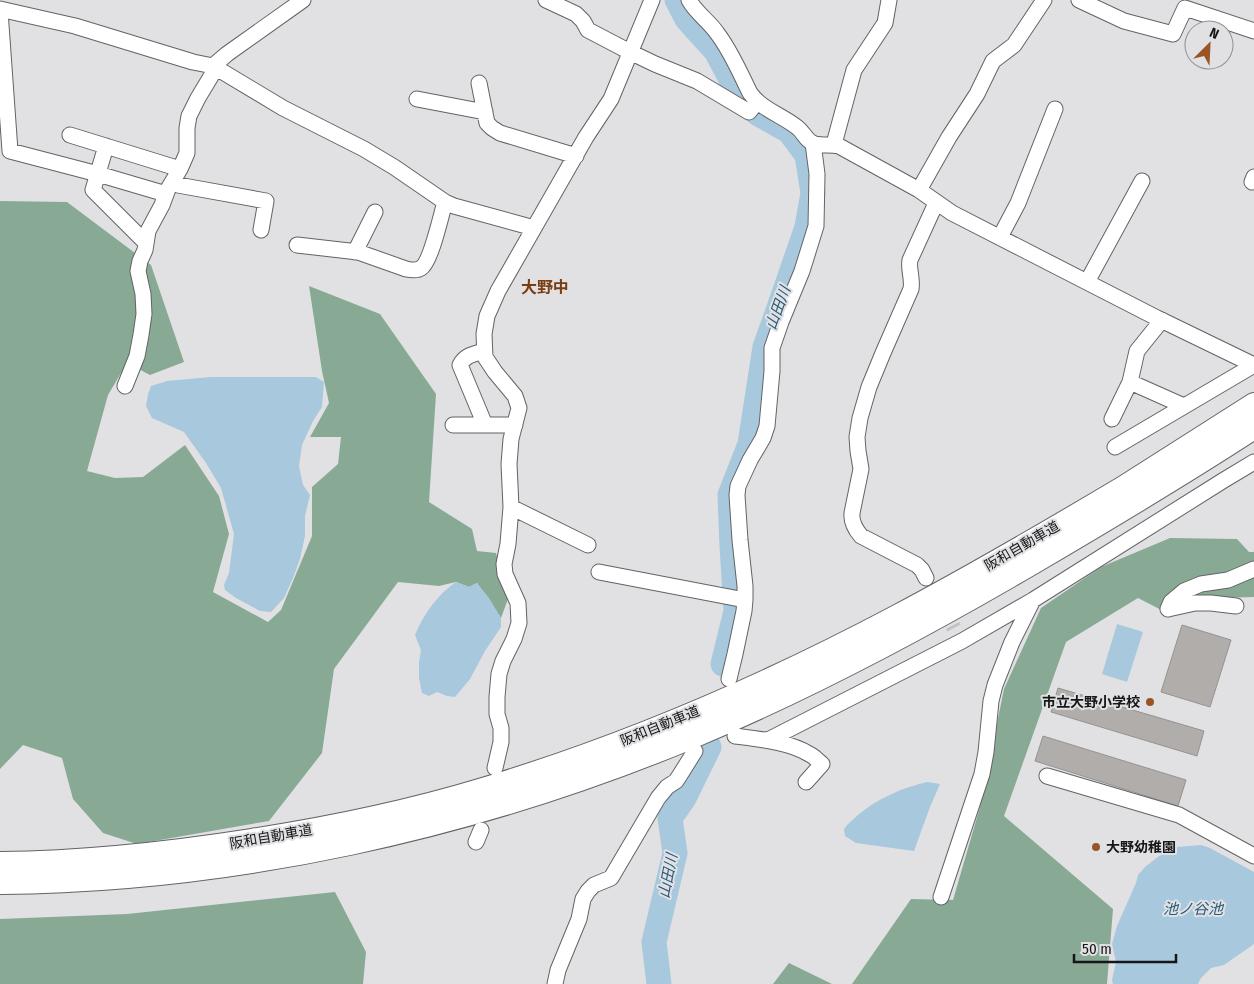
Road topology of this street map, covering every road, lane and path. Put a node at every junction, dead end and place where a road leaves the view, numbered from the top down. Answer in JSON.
{"nodes":[{"id":1,"x":303,"y":0,"type":"edge"},
{"id":2,"x":546,"y":0,"type":"edge"},
{"id":3,"x":652,"y":0,"type":"edge"},
{"id":4,"x":689,"y":0,"type":"edge"},
{"id":5,"x":889,"y":0,"type":"edge"},
{"id":6,"x":1044,"y":0,"type":"edge"},
{"id":7,"x":1079,"y":0,"type":"edge"},
{"id":8,"x":0,"y":10,"type":"edge"},
{"id":9,"x":1254,"y":32,"type":"edge"},
{"id":10,"x":630,"y":52,"type":"junction"},
{"id":11,"x":214,"y":67,"type":"junction"},
{"id":12,"x":479,"y":83,"type":"dead end"},
{"id":13,"x":417,"y":99,"type":"dead end"},
{"id":14,"x":753,"y":107,"type":"junction"},
{"id":15,"x":1054,"y":109,"type":"dead end"},
{"id":16,"x":485,"y":112,"type":"junction"},
{"id":17,"x":70,"y":135,"type":"dead end"},
{"id":18,"x":813,"y":144,"type":"junction"},
{"id":19,"x":834,"y":144,"type":"junction"},
{"id":20,"x":106,"y":146,"type":"junction"},
{"id":21,"x":576,"y":156,"type":"junction"},
{"id":22,"x":98,"y":174,"type":"junction"},
{"id":23,"x":173,"y":181,"type":"junction"},
{"id":24,"x":1142,"y":181,"type":"dead end"},
{"id":25,"x":919,"y":190,"type":"junction"},
{"id":26,"x":445,"y":202,"type":"junction"},
{"id":27,"x":936,"y":203,"type":"junction"},
{"id":28,"x":375,"y":212,"type":"dead end"},
{"id":29,"x":534,"y":228,"type":"junction"},
{"id":30,"x":261,"y":230,"type":"dead end"},
{"id":31,"x":1000,"y":238,"type":"junction"},
{"id":32,"x":146,"y":243,"type":"junction"},
{"id":33,"x":297,"y":245,"type":"dead end"},
{"id":34,"x":355,"y":252,"type":"junction"},
{"id":35,"x":1087,"y":282,"type":"junction"},
{"id":36,"x":1162,"y":320,"type":"junction"},
{"id":37,"x":484,"y":351,"type":"junction"},
{"id":38,"x":1254,"y":365,"type":"edge"},
{"id":39,"x":1130,"y":382,"type":"junction"},
{"id":40,"x":125,"y":386,"type":"dead end"},
{"id":41,"x":1254,"y":404,"type":"edge"},
{"id":42,"x":1184,"y":406,"type":"junction"},
{"id":43,"x":1112,"y":418,"type":"dead end"},
{"id":44,"x":453,"y":425,"type":"dead end"},
{"id":45,"x":485,"y":425,"type":"junction"},
{"id":46,"x":515,"y":425,"type":"junction"},
{"id":47,"x":1254,"y":428,"type":"edge"},
{"id":48,"x":1114,"y":447,"type":"dead end"},
{"id":49,"x":1254,"y":462,"type":"edge"},
{"id":50,"x":511,"y":507,"type":"junction"},
{"id":51,"x":588,"y":545,"type":"dead end"},
{"id":52,"x":1254,"y":569,"type":"edge"},
{"id":53,"x":599,"y":572,"type":"dead end"},
{"id":54,"x":926,"y":578,"type":"dead end"},
{"id":55,"x":745,"y":600,"type":"junction"},
{"id":56,"x":1033,"y":600,"type":"junction"},
{"id":57,"x":1236,"y":606,"type":"dead end"},
{"id":58,"x":729,"y":679,"type":"dead end"},
{"id":59,"x":735,"y":736,"type":"dead end"},
{"id":60,"x":768,"y":740,"type":"junction"},
{"id":61,"x":695,"y":751,"type":"dead end"},
{"id":62,"x":495,"y":768,"type":"dead end"},
{"id":63,"x":1047,"y":776,"type":"dead end"},
{"id":64,"x":806,"y":782,"type":"dead end"},
{"id":65,"x":1254,"y":856,"type":"edge"},
{"id":66,"x":0,"y":863,"type":"edge"},
{"id":67,"x":0,"y":883,"type":"edge"},
{"id":68,"x":941,"y":897,"type":"dead end"},
{"id":69,"x":555,"y":984,"type":"edge"}],
"edges":[{"from":1,"to":11,"type":"street"},
{"from":2,"to":10,"type":"street"},
{"from":3,"to":10,"type":"street"},
{"from":4,"to":14,"type":"street"},
{"from":5,"to":19,"type":"street"},
{"from":6,"to":25,"type":"street"},
{"from":7,"to":9,"type":"street"},
{"from":8,"to":11,"type":"street"},
{"from":8,"to":22,"type":"street"},
{"from":10,"to":14,"type":"street"},
{"from":10,"to":21,"type":"street"},
{"from":11,"to":23,"type":"street"},
{"from":11,"to":26,"type":"street"},
{"from":12,"to":16,"type":"street"},
{"from":13,"to":16,"type":"street"},
{"from":14,"to":18,"type":"street"},
{"from":15,"to":31,"type":"street"},
{"from":16,"to":21,"type":"street"},
{"from":17,"to":20,"type":"street"},
{"from":18,"to":19,"type":"street"},
{"from":18,"to":55,"type":"street"},
{"from":19,"to":25,"type":"street"},
{"from":20,"to":22,"type":"street"},
{"from":20,"to":23,"type":"street"},
{"from":21,"to":29,"type":"street"},
{"from":22,"to":23,"type":"street"},
{"from":22,"to":32,"type":"street"},
{"from":23,"to":30,"type":"street"},
{"from":23,"to":32,"type":"street"},
{"from":24,"to":35,"type":"street"},
{"from":25,"to":27,"type":"street"},
{"from":26,"to":29,"type":"street"},
{"from":26,"to":34,"type":"street"},
{"from":27,"to":31,"type":"street"},
{"from":27,"to":54,"type":"street"},
{"from":28,"to":34,"type":"street"},
{"from":29,"to":37,"type":"street"},
{"from":31,"to":35,"type":"street"},
{"from":32,"to":40,"type":"street"},
{"from":33,"to":34,"type":"street"},
{"from":35,"to":36,"type":"street"},
{"from":36,"to":38,"type":"street"},
{"from":36,"to":39,"type":"street"},
{"from":37,"to":45,"type":"street"},
{"from":37,"to":46,"type":"street"},
{"from":38,"to":42,"type":"street"},
{"from":39,"to":42,"type":"street"},
{"from":39,"to":43,"type":"street"},
{"from":41,"to":66,"type":"highway","name":"阪和自動車道"},
{"from":42,"to":48,"type":"street"},
{"from":44,"to":45,"type":"street"},
{"from":45,"to":46,"type":"street"},
{"from":46,"to":50,"type":"street"},
{"from":47,"to":67,"type":"highway","name":"阪和自動車道"},
{"from":49,"to":56,"type":"street"},
{"from":50,"to":51,"type":"street"},
{"from":50,"to":62,"type":"street"},
{"from":52,"to":57,"type":"street"},
{"from":53,"to":55,"type":"street"},
{"from":55,"to":58,"type":"street"},
{"from":56,"to":60,"type":"street"},
{"from":56,"to":68,"type":"street"},
{"from":59,"to":60,"type":"street"},
{"from":60,"to":64,"type":"street"},
{"from":61,"to":69,"type":"street"},
{"from":63,"to":65,"type":"street"}]}
